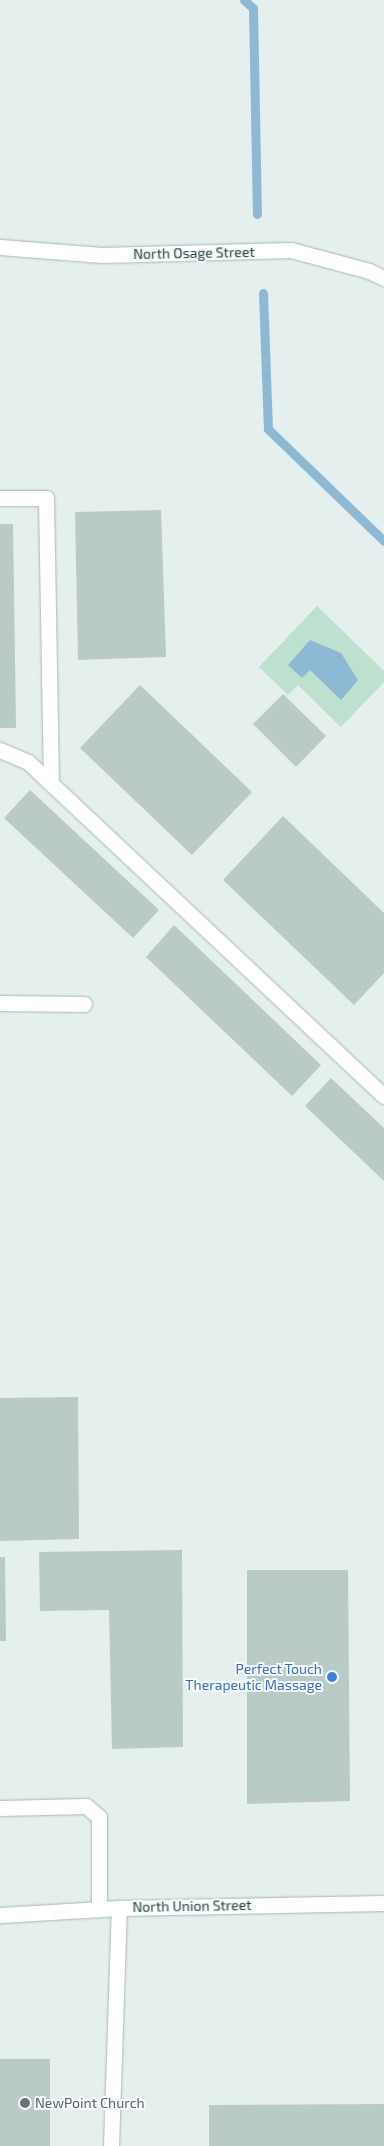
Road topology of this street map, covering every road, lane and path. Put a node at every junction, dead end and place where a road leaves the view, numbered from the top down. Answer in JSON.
{"nodes":[{"id":1,"x":0,"y":247,"type":"edge"},
{"id":2,"x":384,"y":278,"type":"edge"},
{"id":3,"x":0,"y":498,"type":"edge"},
{"id":4,"x":0,"y":750,"type":"edge"},
{"id":5,"x":51,"y":783,"type":"junction"},
{"id":6,"x":0,"y":1003,"type":"edge"},
{"id":7,"x":84,"y":1004,"type":"dead end"},
{"id":8,"x":384,"y":1096,"type":"edge"},
{"id":9,"x":0,"y":1808,"type":"edge"},
{"id":10,"x":384,"y":1902,"type":"edge"},
{"id":11,"x":119,"y":1908,"type":"junction"},
{"id":12,"x":99,"y":1909,"type":"junction"},
{"id":13,"x":0,"y":1915,"type":"edge"},
{"id":14,"x":111,"y":2146,"type":"edge"}],
"edges":[{"from":1,"to":2,"type":"street","name":"North Osage Street"},
{"from":3,"to":5,"type":"street"},
{"from":4,"to":5,"type":"street"},
{"from":5,"to":8,"type":"street"},
{"from":6,"to":7,"type":"street"},
{"from":9,"to":12,"type":"street"},
{"from":10,"to":11,"type":"street","name":"North Union Street"},
{"from":11,"to":12,"type":"street","name":"North Union Street"},
{"from":11,"to":14,"type":"street"},
{"from":12,"to":13,"type":"street","name":"North Union Street"}]}
